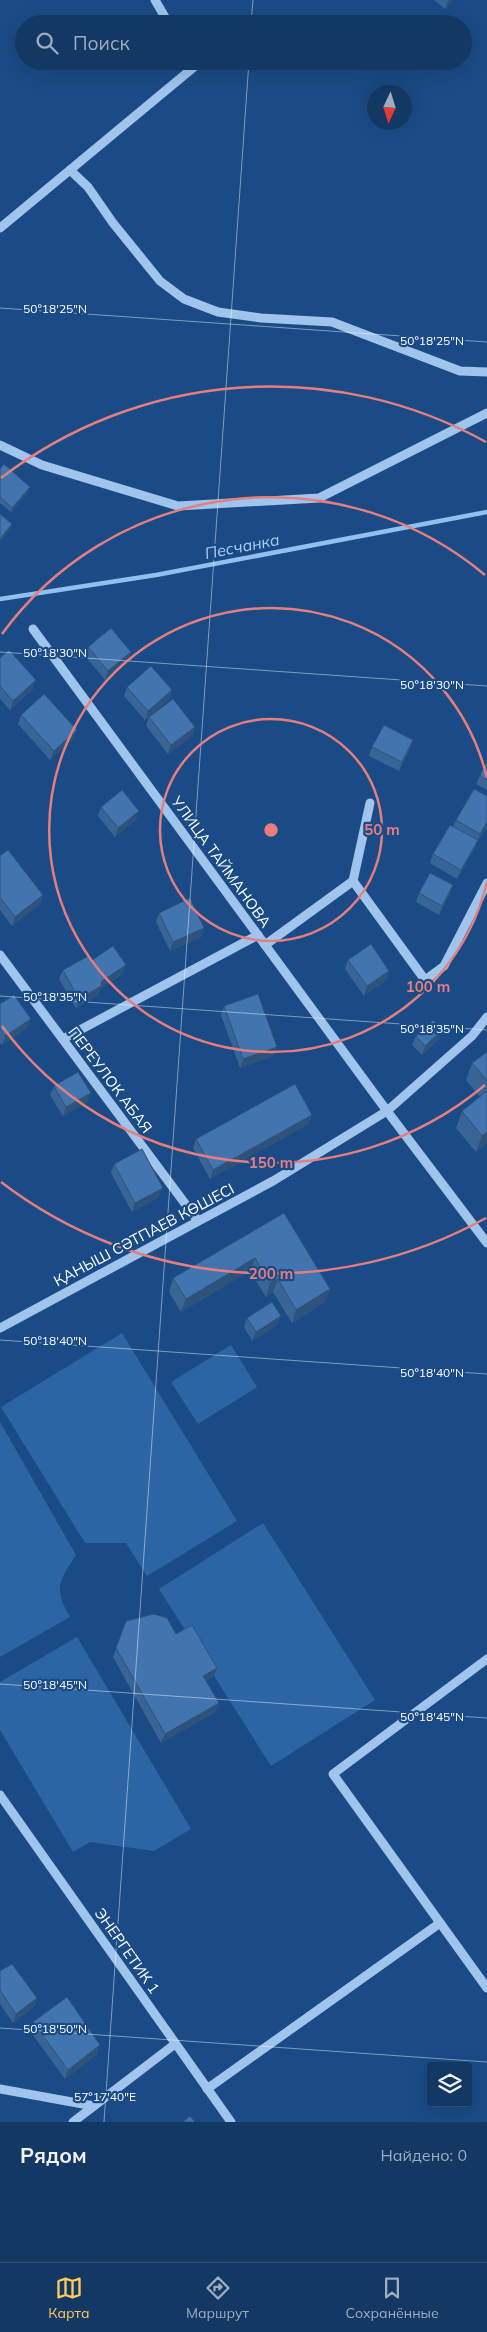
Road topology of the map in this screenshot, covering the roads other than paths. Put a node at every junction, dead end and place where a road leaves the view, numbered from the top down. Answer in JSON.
{"nodes":[{"id":1,"x":155,"y":0,"type":"edge"},
{"id":2,"x":164,"y":15,"type":"edge"},
{"id":3,"x":186,"y":70,"type":"edge"},
{"id":4,"x":70,"y":170,"type":"junction"},
{"id":5,"x":0,"y":228,"type":"edge"},
{"id":6,"x":487,"y":372,"type":"edge"},
{"id":7,"x":487,"y":414,"type":"edge"},
{"id":8,"x":0,"y":445,"type":"edge"},
{"id":9,"x":34,"y":629,"type":"dead end"},
{"id":10,"x":370,"y":803,"type":"dead end"},
{"id":11,"x":353,"y":881,"type":"junction"},
{"id":12,"x":487,"y":883,"type":"edge"},
{"id":13,"x":258,"y":935,"type":"junction"},
{"id":14,"x":265,"y":945,"type":"junction"},
{"id":15,"x":0,"y":955,"type":"edge"},
{"id":16,"x":487,"y":1017,"type":"edge"},
{"id":17,"x":63,"y":1039,"type":"junction"},
{"id":18,"x":387,"y":1111,"type":"junction"},
{"id":19,"x":198,"y":1221,"type":"junction"},
{"id":20,"x":487,"y":1243,"type":"edge"},
{"id":21,"x":0,"y":1328,"type":"edge"},
{"id":22,"x":487,"y":1659,"type":"edge"},
{"id":23,"x":0,"y":1796,"type":"edge"},
{"id":24,"x":440,"y":1923,"type":"junction"},
{"id":25,"x":487,"y":1988,"type":"edge"},
{"id":26,"x":175,"y":2044,"type":"junction"},
{"id":27,"x":0,"y":2089,"type":"edge"},
{"id":28,"x":207,"y":2089,"type":"junction"},
{"id":29,"x":94,"y":2106,"type":"junction"},
{"id":30,"x":74,"y":2122,"type":"edge"},
{"id":31,"x":231,"y":2122,"type":"edge"}],
"edges":[{"from":1,"to":2,"type":"street"},
{"from":3,"to":4,"type":"street"},
{"from":4,"to":5,"type":"street"},
{"from":4,"to":6,"type":"street"},
{"from":7,"to":8,"type":"street"},
{"from":9,"to":13,"type":"street","name":"УЛИЦА ТАЙМАНОВА"},
{"from":10,"to":11,"type":"street"},
{"from":11,"to":12,"type":"street"},
{"from":11,"to":14,"type":"street"},
{"from":13,"to":14,"type":"street","name":"УЛИЦА ТАЙМАНОВА"},
{"from":13,"to":17,"type":"street"},
{"from":14,"to":18,"type":"street","name":"УЛИЦА ТАЙМАНОВА"},
{"from":15,"to":17,"type":"street","name":"ПЕРЕУЛОК АБАЯ"},
{"from":16,"to":18,"type":"street","name":"ҚАНЫШ СӘТПАЕВ КӨШЕСІ"},
{"from":17,"to":19,"type":"street","name":"ПЕРЕУЛОК АБАЯ"},
{"from":18,"to":19,"type":"street","name":"ҚАНЫШ СӘТПАЕВ КӨШЕСІ"},
{"from":18,"to":20,"type":"street","name":"УЛИЦА ТАЙМАНОВА"},
{"from":19,"to":21,"type":"street","name":"ҚАНЫШ СӘТПАЕВ КӨШЕСІ"},
{"from":22,"to":24,"type":"street"},
{"from":23,"to":26,"type":"street","name":"ЭНЕРГЕТИК 1"},
{"from":24,"to":25,"type":"street"},
{"from":24,"to":28,"type":"street"},
{"from":26,"to":28,"type":"street","name":"ЭНЕРГЕТИК 1"},
{"from":26,"to":29,"type":"street"},
{"from":27,"to":29,"type":"street"},
{"from":28,"to":31,"type":"street","name":"ЭНЕРГЕТИК 1"},
{"from":29,"to":30,"type":"street"}]}
